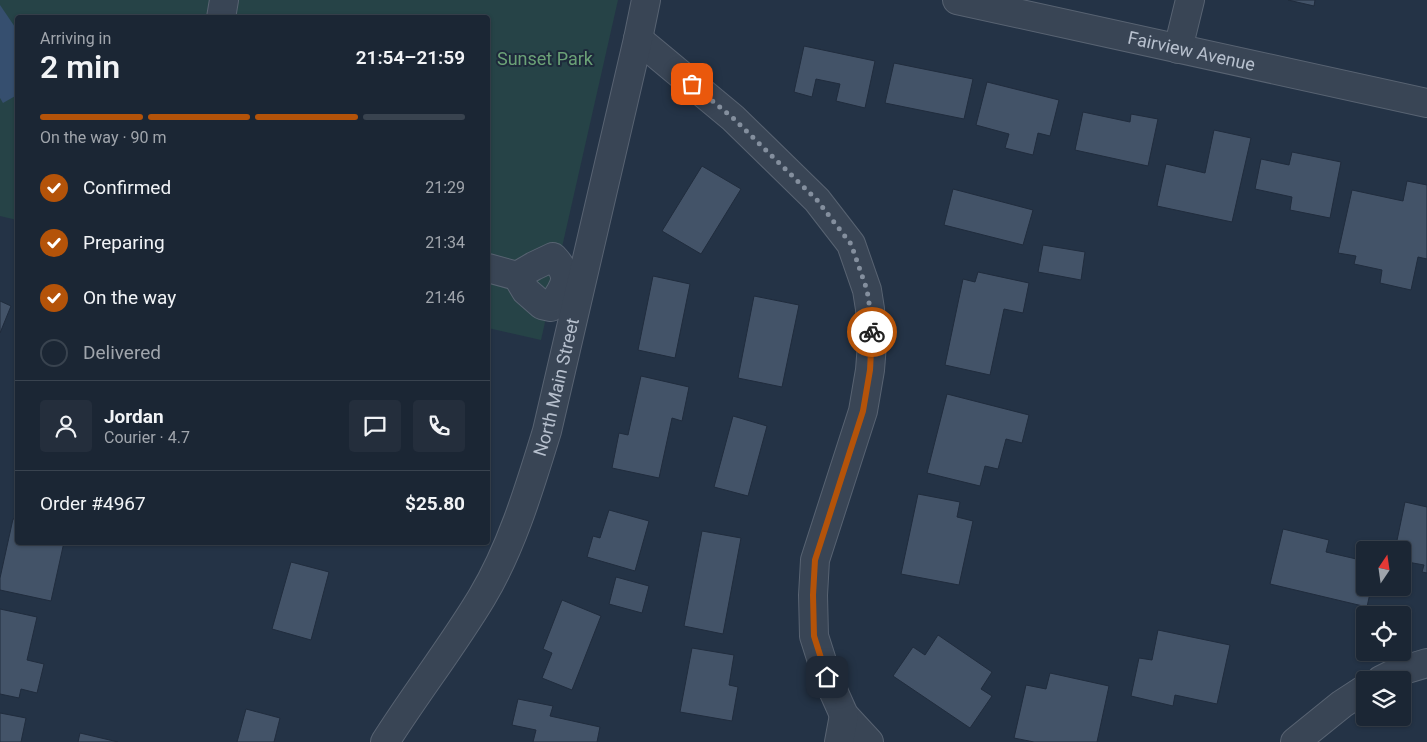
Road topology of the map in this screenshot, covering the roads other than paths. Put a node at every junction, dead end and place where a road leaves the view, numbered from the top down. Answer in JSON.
{"nodes":[{"id":1,"x":224,"y":0,"type":"edge"},
{"id":2,"x":646,"y":0,"type":"edge"},
{"id":3,"x":957,"y":0,"type":"edge"},
{"id":4,"x":1190,"y":0,"type":"edge"},
{"id":5,"x":222,"y":15,"type":"edge"},
{"id":6,"x":638,"y":38,"type":"junction"},
{"id":7,"x":1178,"y":49,"type":"junction"},
{"id":8,"x":1427,"y":103,"type":"edge"},
{"id":9,"x":490,"y":269,"type":"edge"},
{"id":10,"x":573,"y":286,"type":"junction"},
{"id":11,"x":1427,"y":663,"type":"edge"},
{"id":12,"x":1400,"y":671,"type":"edge"},
{"id":13,"x":1356,"y":695,"type":"edge"},
{"id":14,"x":844,"y":715,"type":"junction"},
{"id":15,"x":385,"y":742,"type":"edge"},
{"id":16,"x":838,"y":742,"type":"edge"},
{"id":17,"x":869,"y":742,"type":"edge"},
{"id":18,"x":1295,"y":742,"type":"edge"}],
"edges":[{"from":1,"to":5,"type":"street"},
{"from":2,"to":6,"type":"street","name":"North Main Street"},
{"from":3,"to":7,"type":"street","name":"Fairview Avenue"},
{"from":4,"to":7,"type":"street"},
{"from":6,"to":10,"type":"street","name":"North Main Street"},
{"from":6,"to":14,"type":"street"},
{"from":7,"to":8,"type":"street","name":"Fairview Avenue"},
{"from":9,"to":10,"type":"street"},
{"from":10,"to":15,"type":"street","name":"North Main Street"},
{"from":11,"to":12,"type":"street"},
{"from":13,"to":18,"type":"street"},
{"from":14,"to":16,"type":"street"},
{"from":14,"to":17,"type":"street"}]}
